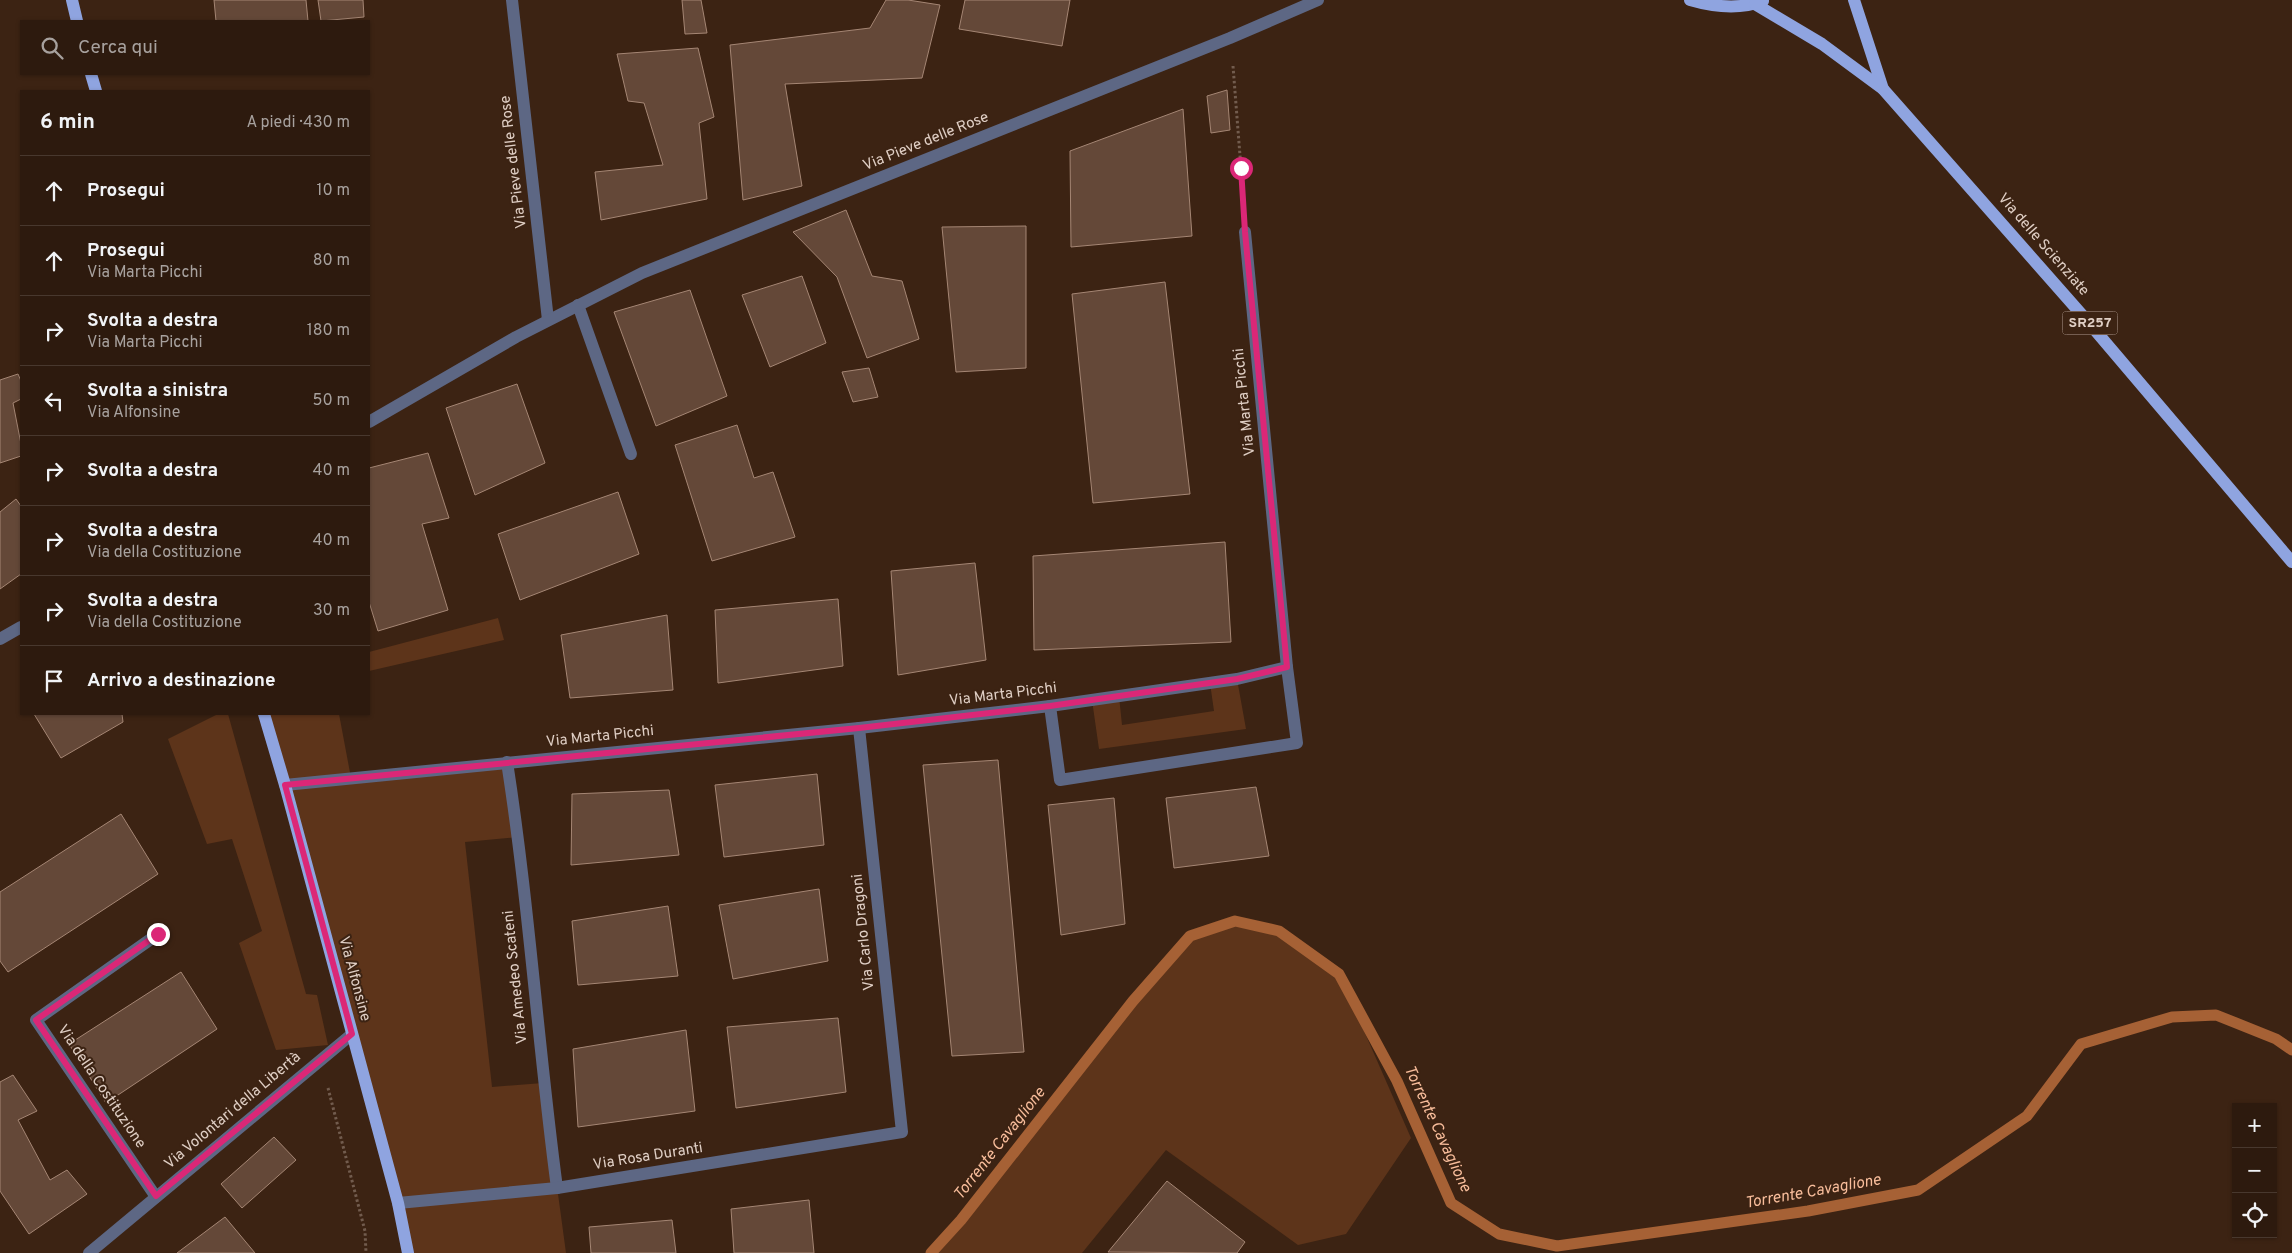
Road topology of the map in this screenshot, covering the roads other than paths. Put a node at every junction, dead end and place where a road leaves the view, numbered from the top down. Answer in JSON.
{"nodes":[{"id":1,"x":72,"y":0,"type":"edge"},
{"id":2,"x":512,"y":0,"type":"edge"},
{"id":3,"x":1318,"y":0,"type":"edge"},
{"id":4,"x":1690,"y":0,"type":"edge"},
{"id":5,"x":1854,"y":0,"type":"edge"},
{"id":6,"x":1760,"y":2,"type":"edge"},
{"id":7,"x":78,"y":20,"type":"edge"},
{"id":8,"x":91,"y":75,"type":"edge"},
{"id":9,"x":1883,"y":89,"type":"junction"},
{"id":10,"x":96,"y":90,"type":"edge"},
{"id":11,"x":1245,"y":232,"type":"road end"},
{"id":12,"x":578,"y":305,"type":"junction"},
{"id":13,"x":548,"y":320,"type":"junction"},
{"id":14,"x":370,"y":421,"type":"edge"},
{"id":15,"x":631,"y":454,"type":"dead end"},
{"id":16,"x":2292,"y":562,"type":"edge"},
{"id":17,"x":20,"y":628,"type":"edge"},
{"id":18,"x":0,"y":639,"type":"edge"},
{"id":19,"x":1287,"y":667,"type":"junction"},
{"id":20,"x":1050,"y":706,"type":"junction"},
{"id":21,"x":264,"y":715,"type":"edge"},
{"id":22,"x":859,"y":728,"type":"junction"},
{"id":23,"x":507,"y":762,"type":"junction"},
{"id":24,"x":285,"y":785,"type":"junction"},
{"id":25,"x":158,"y":934,"type":"dead end"},
{"id":26,"x":352,"y":1034,"type":"junction"},
{"id":27,"x":902,"y":1132,"type":"joint"},
{"id":28,"x":557,"y":1188,"type":"junction"},
{"id":29,"x":156,"y":1196,"type":"junction"},
{"id":30,"x":398,"y":1203,"type":"junction"},
{"id":31,"x":89,"y":1253,"type":"edge"},
{"id":32,"x":408,"y":1253,"type":"edge"}],
"edges":[{"from":1,"to":7,"type":"main road"},
{"from":2,"to":13,"type":"street","name":"Via Pieve delle Rose"},
{"from":3,"to":12,"type":"street","name":"Via Pieve delle Rose"},
{"from":4,"to":6,"type":"main road","number":"SR257"},
{"from":5,"to":9,"type":"main road","name":"Via delle Scienziate","number":"SR257"},
{"from":6,"to":9,"type":"main road","name":"Via delle Scienziate","number":"SR257"},
{"from":8,"to":10,"type":"main road"},
{"from":9,"to":16,"type":"main road","name":"Via delle Scienziate","number":"SR257"},
{"from":11,"to":19,"type":"street","name":"Via Marta Picchi"},
{"from":12,"to":13,"type":"street","name":"Via Pieve delle Rose"},
{"from":12,"to":15,"type":"street"},
{"from":13,"to":14,"type":"street","name":"Via Pieve delle Rose"},
{"from":17,"to":18,"type":"street"},
{"from":19,"to":20,"type":"street","name":"Via Marta Picchi"},
{"from":19,"to":20,"type":"street"},
{"from":20,"to":22,"type":"street","name":"Via Marta Picchi"},
{"from":21,"to":24,"type":"main road","name":"Via Alfonsine"},
{"from":22,"to":23,"type":"street","name":"Via Marta Picchi"},
{"from":22,"to":27,"type":"street","name":"Via Carlo Dragoni"},
{"from":23,"to":24,"type":"street","name":"Via Marta Picchi"},
{"from":23,"to":28,"type":"street","name":"Via Amedeo Scateni"},
{"from":24,"to":26,"type":"main road","name":"Via Alfonsine"},
{"from":25,"to":29,"type":"street","name":"Via della Costituzione"},
{"from":26,"to":29,"type":"street","name":"Via Volontari della Libertà"},
{"from":26,"to":30,"type":"main road","name":"Via Alfonsine"},
{"from":27,"to":28,"type":"street","name":"Via Rosa Duranti"},
{"from":28,"to":30,"type":"street","name":"Via Rosa Duranti"},
{"from":29,"to":31,"type":"street","name":"Via Volontari della Libertà"},
{"from":30,"to":32,"type":"main road","name":"Via Alfonsine"}]}
